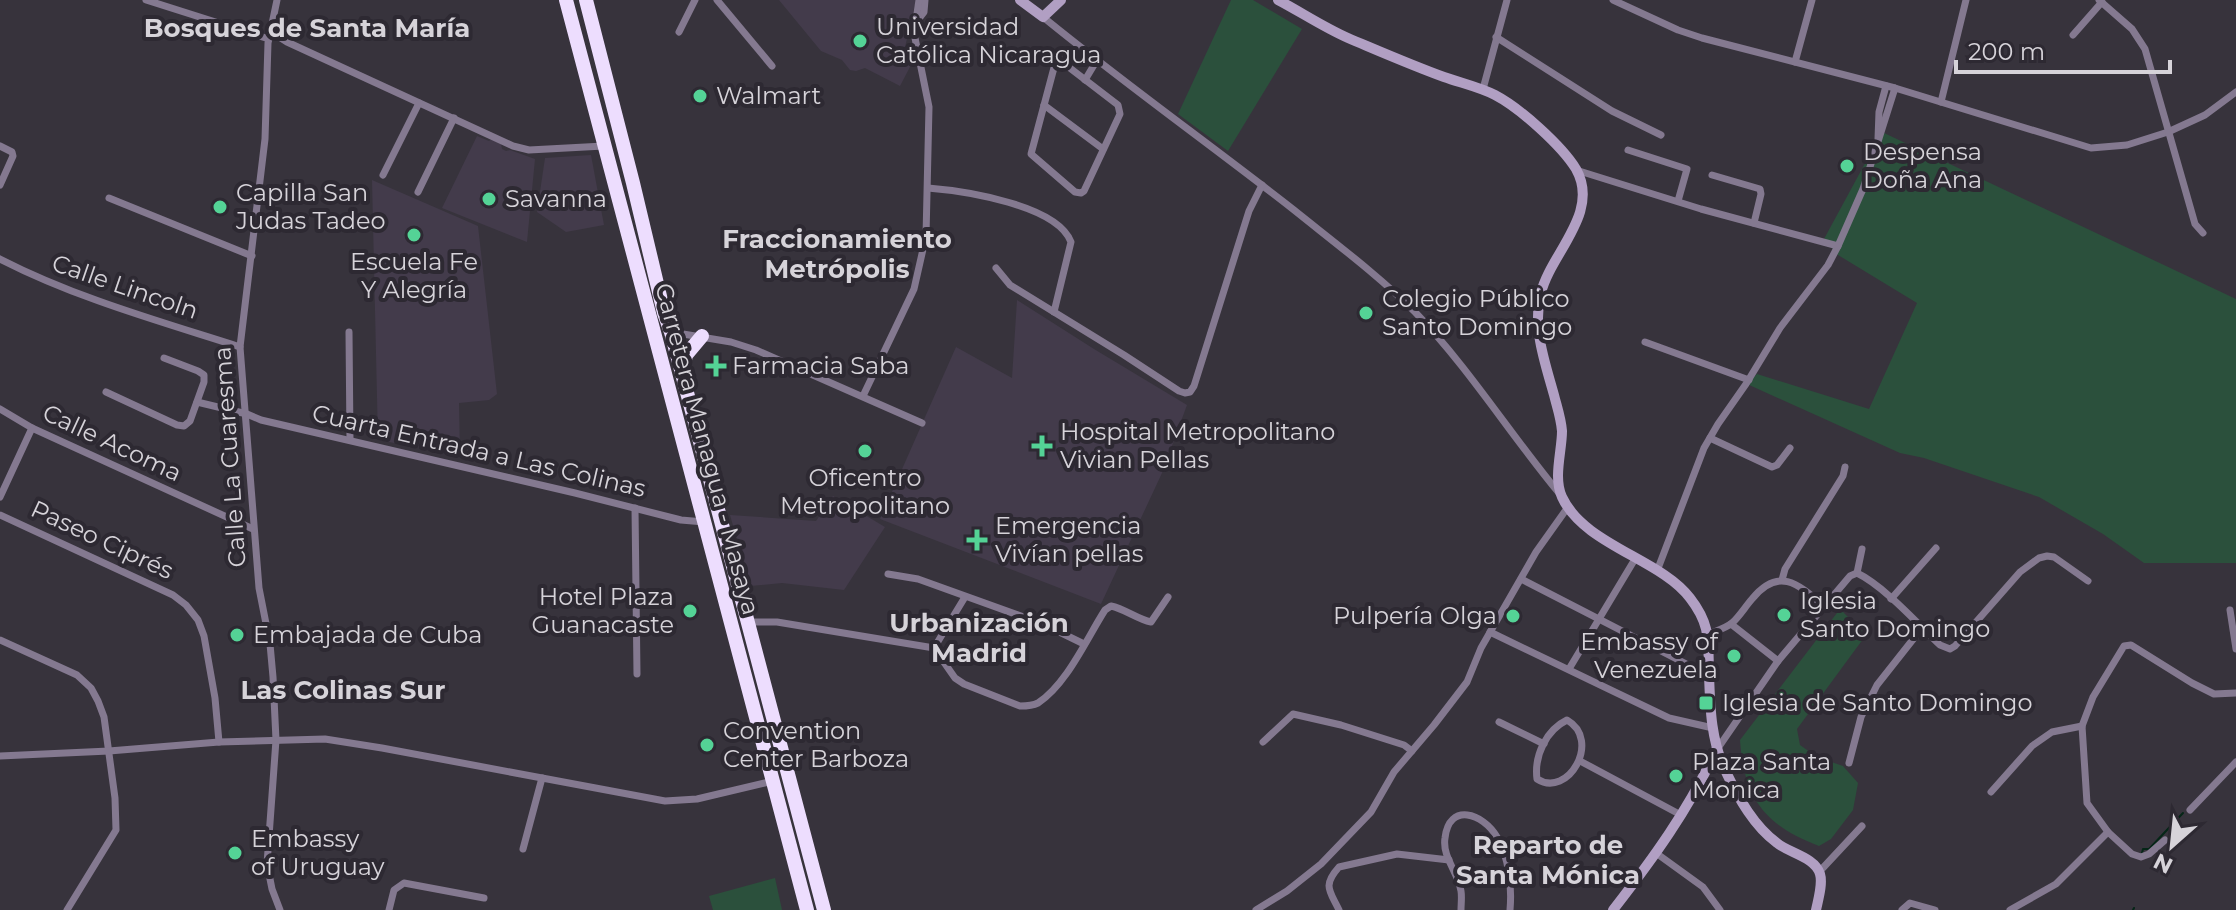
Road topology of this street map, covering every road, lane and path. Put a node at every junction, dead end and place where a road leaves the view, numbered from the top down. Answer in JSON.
{"nodes":[{"id":1,"x":146,"y":0,"type":"edge"},
{"id":2,"x":277,"y":0,"type":"edge"},
{"id":3,"x":566,"y":0,"type":"edge"},
{"id":4,"x":586,"y":0,"type":"edge"},
{"id":5,"x":695,"y":0,"type":"edge"},
{"id":6,"x":717,"y":0,"type":"edge"},
{"id":7,"x":919,"y":0,"type":"edge"},
{"id":8,"x":925,"y":0,"type":"edge"},
{"id":9,"x":1020,"y":0,"type":"edge"},
{"id":10,"x":1061,"y":0,"type":"edge"},
{"id":11,"x":1278,"y":0,"type":"edge"},
{"id":12,"x":1507,"y":0,"type":"edge"},
{"id":13,"x":1613,"y":0,"type":"edge"},
{"id":14,"x":1812,"y":0,"type":"edge"},
{"id":15,"x":1966,"y":0,"type":"edge"},
{"id":16,"x":2100,"y":1,"type":"edge"},
{"id":17,"x":1292,"y":3,"type":"edge"},
{"id":18,"x":1043,"y":17,"type":"junction"},
{"id":19,"x":916,"y":23,"type":"junction"},
{"id":20,"x":679,"y":32,"type":"dead end"},
{"id":21,"x":270,"y":35,"type":"junction"},
{"id":22,"x":2073,"y":35,"type":"dead end"},
{"id":23,"x":1496,"y":37,"type":"junction"},
{"id":24,"x":1097,"y":60,"type":"junction"},
{"id":25,"x":1795,"y":62,"type":"junction"},
{"id":26,"x":772,"y":66,"type":"dead end"},
{"id":27,"x":1085,"y":80,"type":"junction"},
{"id":28,"x":1886,"y":86,"type":"junction"},
{"id":29,"x":1895,"y":88,"type":"junction"},
{"id":30,"x":1483,"y":89,"type":"junction"},
{"id":31,"x":2236,"y":92,"type":"edge"},
{"id":32,"x":1941,"y":102,"type":"junction"},
{"id":33,"x":419,"y":103,"type":"junction"},
{"id":34,"x":1044,"y":105,"type":"junction"},
{"id":35,"x":454,"y":118,"type":"junction"},
{"id":36,"x":2168,"y":132,"type":"junction"},
{"id":37,"x":1661,"y":135,"type":"dead end"},
{"id":38,"x":1878,"y":141,"type":"junction"},
{"id":39,"x":0,"y":146,"type":"edge"},
{"id":40,"x":604,"y":146,"type":"junction"},
{"id":41,"x":1103,"y":149,"type":"junction"},
{"id":42,"x":1628,"y":150,"type":"dead end"},
{"id":43,"x":625,"y":154,"type":"junction"},
{"id":44,"x":608,"y":161,"type":"junction"},
{"id":45,"x":1576,"y":170,"type":"junction"},
{"id":46,"x":383,"y":175,"type":"dead end"},
{"id":47,"x":1712,"y":175,"type":"dead end"},
{"id":48,"x":633,"y":183,"type":"junction"},
{"id":49,"x":0,"y":185,"type":"edge"},
{"id":50,"x":1262,"y":185,"type":"junction"},
{"id":51,"x":614,"y":186,"type":"junction"},
{"id":52,"x":928,"y":188,"type":"junction"},
{"id":53,"x":418,"y":192,"type":"dead end"},
{"id":54,"x":109,"y":198,"type":"dead end"},
{"id":55,"x":1678,"y":201,"type":"junction"},
{"id":56,"x":1754,"y":223,"type":"junction"},
{"id":57,"x":2203,"y":233,"type":"dead end"},
{"id":58,"x":1838,"y":246,"type":"junction"},
{"id":59,"x":252,"y":256,"type":"junction"},
{"id":60,"x":0,"y":259,"type":"edge"},
{"id":61,"x":996,"y":268,"type":"dead end"},
{"id":62,"x":641,"y":285,"type":"junction"},
{"id":63,"x":1054,"y":312,"type":"junction"},
{"id":64,"x":349,"y":332,"type":"dead end"},
{"id":65,"x":671,"y":332,"type":"junction"},
{"id":66,"x":702,"y":336,"type":"junction"},
{"id":67,"x":1645,"y":342,"type":"dead end"},
{"id":68,"x":240,"y":347,"type":"junction"},
{"id":69,"x":164,"y":358,"type":"dead end"},
{"id":70,"x":683,"y":379,"type":"junction"},
{"id":71,"x":1749,"y":380,"type":"junction"},
{"id":72,"x":106,"y":392,"type":"dead end"},
{"id":73,"x":670,"y":395,"type":"junction"},
{"id":74,"x":863,"y":396,"type":"junction"},
{"id":75,"x":197,"y":402,"type":"junction"},
{"id":76,"x":0,"y":409,"type":"edge"},
{"id":77,"x":247,"y":414,"type":"junction"},
{"id":78,"x":922,"y":423,"type":"dead end"},
{"id":79,"x":32,"y":428,"type":"junction"},
{"id":80,"x":1710,"y":438,"type":"junction"},
{"id":81,"x":350,"y":440,"type":"junction"},
{"id":82,"x":1790,"y":448,"type":"dead end"},
{"id":83,"x":1845,"y":467,"type":"dead end"},
{"id":84,"x":1561,"y":495,"type":"junction"},
{"id":85,"x":0,"y":497,"type":"edge"},
{"id":86,"x":1568,"y":507,"type":"junction"},
{"id":87,"x":635,"y":508,"type":"junction"},
{"id":88,"x":0,"y":515,"type":"edge"},
{"id":89,"x":704,"y":522,"type":"junction"},
{"id":90,"x":253,"y":529,"type":"junction"},
{"id":91,"x":1936,"y":548,"type":"dead end"},
{"id":92,"x":1862,"y":549,"type":"dead end"},
{"id":93,"x":1635,"y":559,"type":"junction"},
{"id":94,"x":1657,"y":571,"type":"junction"},
{"id":95,"x":1857,"y":573,"type":"junction"},
{"id":96,"x":888,"y":574,"type":"dead end"},
{"id":97,"x":1521,"y":579,"type":"junction"},
{"id":98,"x":1782,"y":580,"type":"junction"},
{"id":99,"x":2088,"y":581,"type":"dead end"},
{"id":100,"x":965,"y":597,"type":"junction"},
{"id":101,"x":1168,"y":597,"type":"dead end"},
{"id":102,"x":1891,"y":599,"type":"junction"},
{"id":103,"x":1825,"y":607,"type":"junction"},
{"id":104,"x":2230,"y":610,"type":"dead end"},
{"id":105,"x":1599,"y":618,"type":"junction"},
{"id":106,"x":749,"y":622,"type":"junction"},
{"id":107,"x":1731,"y":624,"type":"junction"},
{"id":108,"x":1922,"y":628,"type":"junction"},
{"id":109,"x":1490,"y":632,"type":"junction"},
{"id":110,"x":1709,"y":634,"type":"junction"},
{"id":111,"x":0,"y":640,"type":"edge"},
{"id":112,"x":1084,"y":644,"type":"junction"},
{"id":113,"x":934,"y":648,"type":"junction"},
{"id":114,"x":2236,"y":649,"type":"edge"},
{"id":115,"x":1778,"y":661,"type":"junction"},
{"id":116,"x":1569,"y":669,"type":"junction"},
{"id":117,"x":637,"y":674,"type":"dead end"},
{"id":118,"x":1709,"y":674,"type":"junction"},
{"id":119,"x":2236,"y":693,"type":"edge"},
{"id":120,"x":1499,"y":722,"type":"dead end"},
{"id":121,"x":2082,"y":726,"type":"junction"},
{"id":122,"x":1713,"y":728,"type":"junction"},
{"id":123,"x":276,"y":740,"type":"junction"},
{"id":124,"x":219,"y":742,"type":"junction"},
{"id":125,"x":1263,"y":742,"type":"dead end"},
{"id":126,"x":1544,"y":744,"type":"junction"},
{"id":127,"x":1716,"y":750,"type":"junction"},
{"id":128,"x":109,"y":751,"type":"junction"},
{"id":129,"x":1412,"y":751,"type":"junction"},
{"id":130,"x":0,"y":756,"type":"edge"},
{"id":131,"x":1580,"y":761,"type":"junction"},
{"id":132,"x":2236,"y":762,"type":"edge"},
{"id":133,"x":1849,"y":763,"type":"dead end"},
{"id":134,"x":542,"y":778,"type":"junction"},
{"id":135,"x":773,"y":781,"type":"junction"},
{"id":136,"x":1991,"y":792,"type":"dead end"},
{"id":137,"x":2190,"y":810,"type":"dead end"},
{"id":138,"x":1681,"y":815,"type":"junction"},
{"id":139,"x":1862,"y":826,"type":"dead end"},
{"id":140,"x":2108,"y":832,"type":"junction"},
{"id":141,"x":2165,"y":840,"type":"dead end"},
{"id":142,"x":523,"y":849,"type":"dead end"},
{"id":143,"x":1656,"y":853,"type":"junction"},
{"id":144,"x":1449,"y":860,"type":"junction"},
{"id":145,"x":1820,"y":871,"type":"junction"},
{"id":146,"x":484,"y":898,"type":"dead end"},
{"id":147,"x":280,"y":909,"type":"edge"},
{"id":148,"x":67,"y":910,"type":"edge"},
{"id":149,"x":291,"y":910,"type":"edge"},
{"id":150,"x":389,"y":910,"type":"edge"},
{"id":151,"x":807,"y":910,"type":"edge"},
{"id":152,"x":824,"y":910,"type":"edge"},
{"id":153,"x":1256,"y":910,"type":"edge"},
{"id":154,"x":1339,"y":910,"type":"edge"},
{"id":155,"x":1461,"y":910,"type":"edge"},
{"id":156,"x":1510,"y":910,"type":"edge"},
{"id":157,"x":1613,"y":910,"type":"edge"},
{"id":158,"x":1720,"y":910,"type":"edge"},
{"id":159,"x":1816,"y":910,"type":"edge"},
{"id":160,"x":1902,"y":910,"type":"edge"},
{"id":161,"x":1935,"y":910,"type":"edge"},
{"id":162,"x":2010,"y":910,"type":"edge"}],
"edges":[{"from":1,"to":21,"type":"street"},
{"from":2,"to":21,"type":"street","name":"Calle La Cuaresma"},
{"from":3,"to":40,"type":"highway","name":"Carretera Managua - Masaya"},
{"from":4,"to":43,"type":"highway","name":"Carretera Managua - Masaya"},
{"from":5,"to":20,"type":"street"},
{"from":6,"to":26,"type":"street"},
{"from":7,"to":19,"type":"street"},
{"from":8,"to":19,"type":"street"},
{"from":9,"to":18,"type":"street"},
{"from":10,"to":18,"type":"street"},
{"from":11,"to":17,"type":"street"},
{"from":12,"to":23,"type":"street"},
{"from":13,"to":25,"type":"street"},
{"from":14,"to":25,"type":"street"},
{"from":15,"to":32,"type":"street"},
{"from":16,"to":22,"type":"street"},
{"from":16,"to":36,"type":"street"},
{"from":17,"to":30,"type":"street"},
{"from":18,"to":24,"type":"street"},
{"from":19,"to":52,"type":"street"},
{"from":21,"to":33,"type":"street"},
{"from":21,"to":59,"type":"street","name":"Calle La Cuaresma"},
{"from":23,"to":30,"type":"street"},
{"from":23,"to":37,"type":"street"},
{"from":24,"to":27,"type":"street"},
{"from":24,"to":50,"type":"street"},
{"from":25,"to":28,"type":"street"},
{"from":27,"to":34,"type":"street"},
{"from":27,"to":41,"type":"street"},
{"from":28,"to":29,"type":"street"},
{"from":28,"to":38,"type":"street"},
{"from":29,"to":32,"type":"street"},
{"from":29,"to":38,"type":"street"},
{"from":30,"to":45,"type":"street"},
{"from":31,"to":36,"type":"street"},
{"from":32,"to":36,"type":"street"},
{"from":33,"to":35,"type":"street"},
{"from":33,"to":46,"type":"street"},
{"from":34,"to":41,"type":"street"},
{"from":34,"to":41,"type":"street"},
{"from":35,"to":40,"type":"street"},
{"from":35,"to":53,"type":"street"},
{"from":36,"to":57,"type":"street"},
{"from":38,"to":58,"type":"street"},
{"from":39,"to":49,"type":"street"},
{"from":40,"to":44,"type":"highway","name":"Carretera Managua - Masaya"},
{"from":42,"to":55,"type":"street"},
{"from":43,"to":44,"type":"highway"},
{"from":43,"to":48,"type":"highway","name":"Carretera Managua - Masaya"},
{"from":44,"to":51,"type":"highway","name":"Carretera Managua - Masaya"},
{"from":45,"to":55,"type":"street"},
{"from":45,"to":84,"type":"street"},
{"from":47,"to":56,"type":"street"},
{"from":48,"to":51,"type":"highway"},
{"from":48,"to":65,"type":"highway","name":"Carretera Managua - Masaya"},
{"from":50,"to":63,"type":"street"},
{"from":50,"to":84,"type":"street"},
{"from":51,"to":62,"type":"highway","name":"Carretera Managua - Masaya"},
{"from":52,"to":63,"type":"street"},
{"from":52,"to":74,"type":"street"},
{"from":54,"to":59,"type":"street"},
{"from":55,"to":56,"type":"street"},
{"from":56,"to":58,"type":"street"},
{"from":58,"to":71,"type":"street"},
{"from":59,"to":68,"type":"street","name":"Calle La Cuaresma"},
{"from":60,"to":68,"type":"street","name":"Calle Lincoln"},
{"from":61,"to":63,"type":"street"},
{"from":62,"to":65,"type":"highway"},
{"from":62,"to":73,"type":"highway","name":"Carretera Managua - Masaya"},
{"from":64,"to":81,"type":"street"},
{"from":65,"to":66,"type":"street"},
{"from":65,"to":70,"type":"highway","name":"Carretera Managua - Masaya"},
{"from":65,"to":73,"type":"highway"},
{"from":66,"to":70,"type":"highway"},
{"from":66,"to":74,"type":"street"},
{"from":67,"to":71,"type":"street"},
{"from":68,"to":77,"type":"street","name":"Calle La Cuaresma"},
{"from":69,"to":75,"type":"street"},
{"from":70,"to":106,"type":"highway","name":"Carretera Managua - Masaya"},
{"from":71,"to":80,"type":"street"},
{"from":72,"to":75,"type":"street"},
{"from":73,"to":89,"type":"highway","name":"Carretera Managua - Masaya"},
{"from":74,"to":78,"type":"street"},
{"from":75,"to":77,"type":"street","name":"Cuarta Entrada a Las Colinas"},
{"from":76,"to":79,"type":"street","name":"Calle Acoma"},
{"from":77,"to":81,"type":"street","name":"Cuarta Entrada a Las Colinas"},
{"from":77,"to":90,"type":"street","name":"Calle La Cuaresma"},
{"from":79,"to":85,"type":"street"},
{"from":79,"to":90,"type":"street","name":"Calle Acoma"},
{"from":80,"to":82,"type":"street"},
{"from":80,"to":94,"type":"street"},
{"from":81,"to":87,"type":"street","name":"Cuarta Entrada a Las Colinas"},
{"from":83,"to":98,"type":"street"},
{"from":84,"to":86,"type":"street"},
{"from":86,"to":93,"type":"street"},
{"from":86,"to":97,"type":"street"},
{"from":87,"to":89,"type":"street","name":"Cuarta Entrada a Las Colinas"},
{"from":87,"to":117,"type":"street"},
{"from":88,"to":124,"type":"street","name":"Paseo Ciprés"},
{"from":89,"to":135,"type":"highway","name":"Carretera Managua - Masaya"},
{"from":90,"to":123,"type":"street","name":"Calle La Cuaresma"},
{"from":91,"to":102,"type":"street"},
{"from":92,"to":95,"type":"street"},
{"from":93,"to":94,"type":"street"},
{"from":93,"to":105,"type":"street"},
{"from":94,"to":110,"type":"street"},
{"from":95,"to":102,"type":"street"},
{"from":95,"to":103,"type":"street"},
{"from":96,"to":100,"type":"street"},
{"from":97,"to":105,"type":"street"},
{"from":97,"to":109,"type":"street"},
{"from":98,"to":103,"type":"street"},
{"from":98,"to":107,"type":"street"},
{"from":99,"to":108,"type":"street"},
{"from":100,"to":112,"type":"street"},
{"from":100,"to":113,"type":"street"},
{"from":101,"to":112,"type":"street"},
{"from":102,"to":108,"type":"street"},
{"from":103,"to":115,"type":"street"},
{"from":104,"to":114,"type":"street"},
{"from":105,"to":116,"type":"street"},
{"from":105,"to":118,"type":"street"},
{"from":106,"to":113,"type":"street"},
{"from":106,"to":152,"type":"highway","name":"Carretera Managua - Masaya"},
{"from":107,"to":110,"type":"street"},
{"from":107,"to":115,"type":"street"},
{"from":108,"to":133,"type":"street"},
{"from":109,"to":116,"type":"street"},
{"from":109,"to":129,"type":"street"},
{"from":110,"to":118,"type":"street"},
{"from":111,"to":128,"type":"street"},
{"from":112,"to":113,"type":"street"},
{"from":115,"to":127,"type":"street"},
{"from":116,"to":122,"type":"street"},
{"from":118,"to":122,"type":"street"},
{"from":119,"to":121,"type":"street"},
{"from":120,"to":126,"type":"street"},
{"from":121,"to":136,"type":"street"},
{"from":121,"to":140,"type":"street"},
{"from":122,"to":127,"type":"street"},
{"from":123,"to":124,"type":"street"},
{"from":123,"to":134,"type":"street"},
{"from":123,"to":147,"type":"street","name":"Calle La Cuaresma"},
{"from":124,"to":128,"type":"street"},
{"from":125,"to":129,"type":"street"},
{"from":126,"to":131,"type":"street"},
{"from":126,"to":131,"type":"street"},
{"from":127,"to":138,"type":"street"},
{"from":127,"to":145,"type":"street"},
{"from":128,"to":130,"type":"street"},
{"from":128,"to":148,"type":"street"},
{"from":129,"to":153,"type":"street"},
{"from":131,"to":138,"type":"street"},
{"from":132,"to":137,"type":"street"},
{"from":134,"to":135,"type":"street"},
{"from":134,"to":142,"type":"street"},
{"from":135,"to":151,"type":"highway","name":"Carretera Managua - Masaya"},
{"from":138,"to":143,"type":"street"},
{"from":139,"to":145,"type":"street"},
{"from":140,"to":141,"type":"street"},
{"from":140,"to":162,"type":"street"},
{"from":143,"to":157,"type":"street"},
{"from":143,"to":158,"type":"street"},
{"from":144,"to":154,"type":"street"},
{"from":144,"to":155,"type":"street"},
{"from":144,"to":156,"type":"street"},
{"from":145,"to":159,"type":"street"},
{"from":146,"to":150,"type":"street"},
{"from":147,"to":149,"type":"street"},
{"from":160,"to":161,"type":"street"}]}
